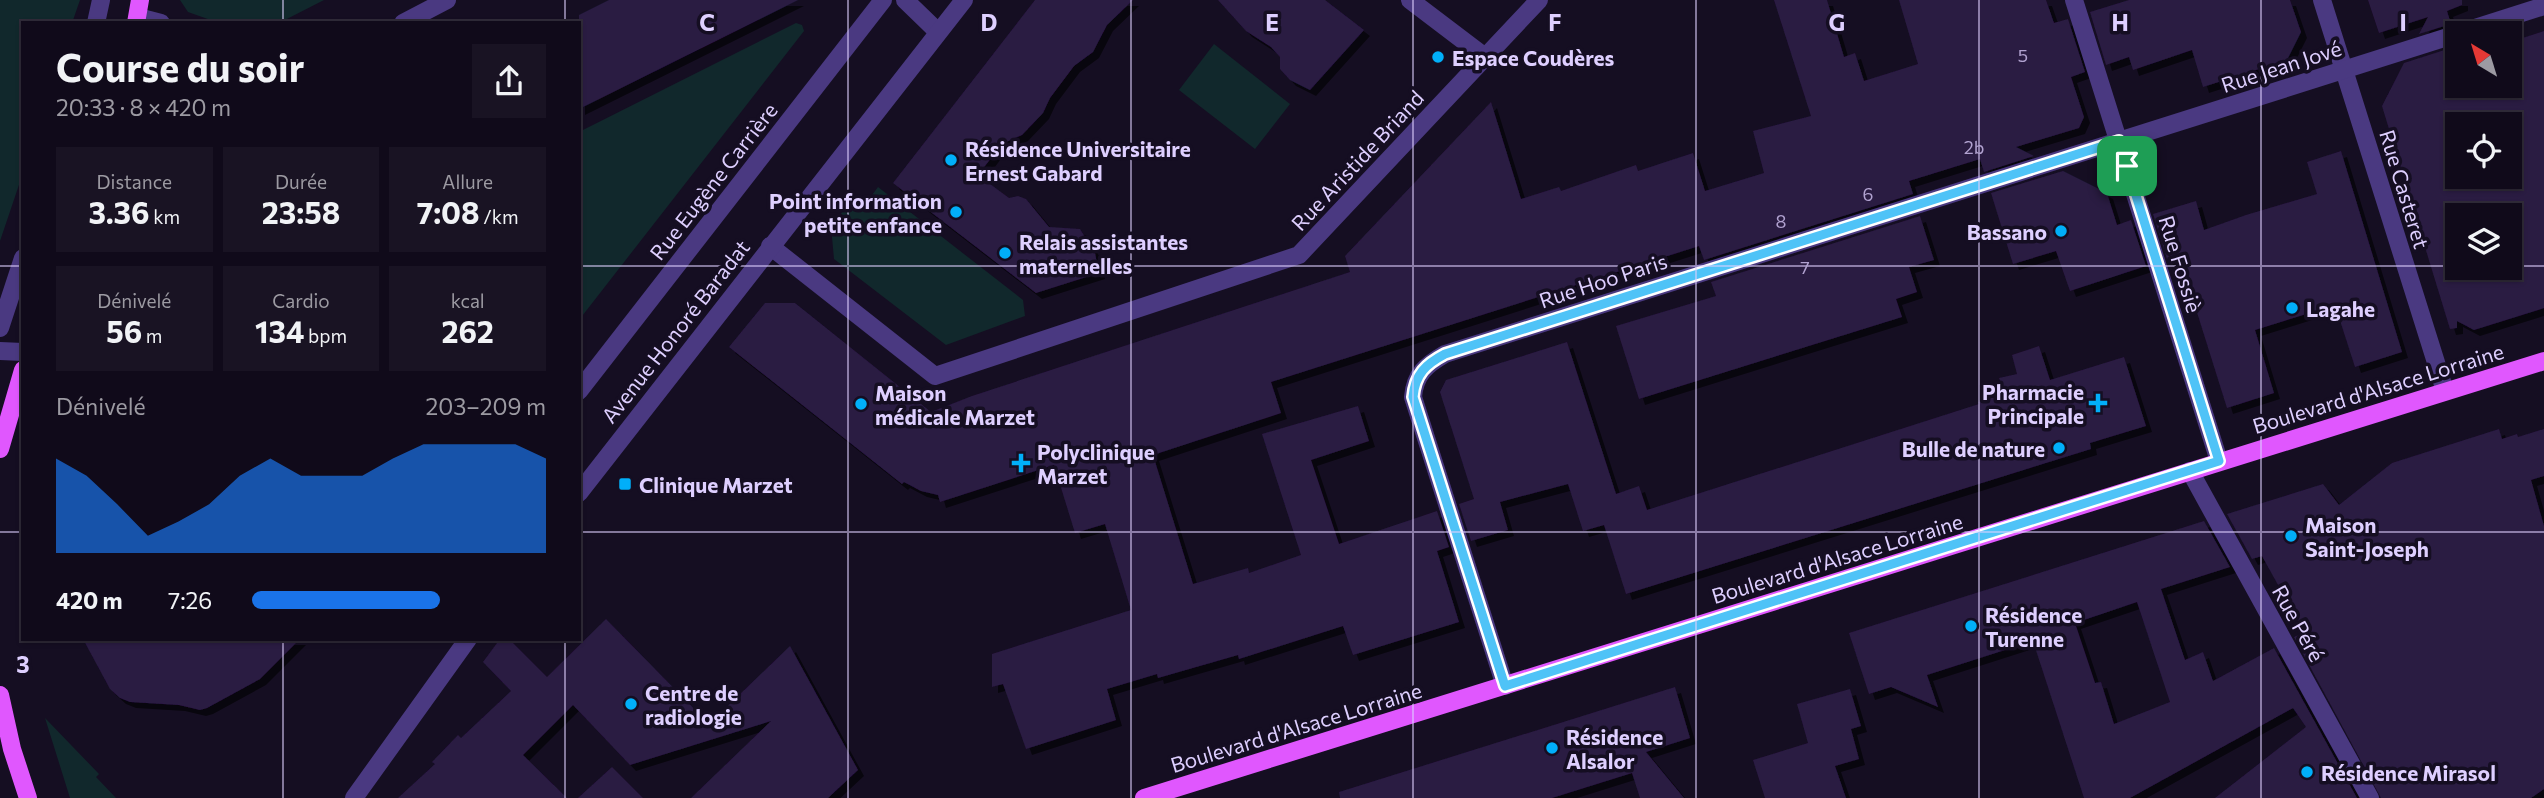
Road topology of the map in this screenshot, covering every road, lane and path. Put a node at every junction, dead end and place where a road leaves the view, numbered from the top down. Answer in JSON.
{"nodes":[{"id":1,"x":101,"y":0,"type":"edge"},
{"id":2,"x":447,"y":0,"type":"edge"},
{"id":3,"x":883,"y":0,"type":"edge"},
{"id":4,"x":905,"y":0,"type":"edge"},
{"id":5,"x":964,"y":0,"type":"edge"},
{"id":6,"x":1410,"y":0,"type":"edge"},
{"id":7,"x":1539,"y":0,"type":"edge"},
{"id":8,"x":2074,"y":0,"type":"edge"},
{"id":9,"x":2322,"y":0,"type":"edge"},
{"id":10,"x":2544,"y":6,"type":"edge"},
{"id":11,"x":138,"y":13,"type":"edge"},
{"id":12,"x":96,"y":21,"type":"edge"},
{"id":13,"x":156,"y":21,"type":"edge"},
{"id":14,"x":407,"y":21,"type":"edge"},
{"id":15,"x":2498,"y":21,"type":"edge"},
{"id":16,"x":938,"y":32,"type":"junction"},
{"id":17,"x":2445,"y":38,"type":"edge"},
{"id":18,"x":1485,"y":57,"type":"junction"},
{"id":19,"x":2344,"y":70,"type":"junction"},
{"id":20,"x":2119,"y":141,"type":"junction"},
{"id":21,"x":769,"y":246,"type":"junction"},
{"id":22,"x":21,"y":264,"type":"edge"},
{"id":23,"x":0,"y":328,"type":"edge"},
{"id":24,"x":0,"y":351,"type":"edge"},
{"id":25,"x":21,"y":352,"type":"edge"},
{"id":26,"x":2544,"y":361,"type":"edge"},
{"id":27,"x":21,"y":377,"type":"edge"},
{"id":28,"x":581,"y":388,"type":"edge"},
{"id":29,"x":2445,"y":391,"type":"junction"},
{"id":30,"x":0,"y":449,"type":"edge"},
{"id":31,"x":2219,"y":461,"type":"junction"},
{"id":32,"x":2190,"y":471,"type":"junction"},
{"id":33,"x":581,"y":490,"type":"edge"},
{"id":34,"x":467,"y":641,"type":"edge"},
{"id":35,"x":1505,"y":686,"type":"junction"},
{"id":36,"x":0,"y":695,"type":"edge"},
{"id":37,"x":28,"y":798,"type":"edge"},
{"id":38,"x":354,"y":798,"type":"edge"},
{"id":39,"x":1144,"y":798,"type":"edge"},
{"id":40,"x":2370,"y":798,"type":"edge"}],
"edges":[{"from":1,"to":12,"type":"street"},
{"from":2,"to":14,"type":"street"},
{"from":3,"to":28,"type":"street","name":"Rue Eugène Carrière"},
{"from":4,"to":16,"type":"street"},
{"from":5,"to":16,"type":"street","name":"Avenue Honoré Baradat"},
{"from":6,"to":18,"type":"street"},
{"from":7,"to":18,"type":"street","name":"Rue Aristide Briand"},
{"from":8,"to":20,"type":"street","name":"Rue Fossiè"},
{"from":9,"to":19,"type":"street","name":"Rue Casteret"},
{"from":10,"to":15,"type":"street","name":"Rue Jean Jové"},
{"from":11,"to":13,"type":"street"},
{"from":16,"to":21,"type":"street","name":"Avenue Honoré Baradat"},
{"from":17,"to":19,"type":"street","name":"Rue Jean Jové"},
{"from":18,"to":21,"type":"street","name":"Rue Aristide Briand"},
{"from":19,"to":20,"type":"street","name":"Rue Jean Jové"},
{"from":19,"to":29,"type":"street","name":"Rue Casteret"},
{"from":20,"to":31,"type":"street","name":"Rue Fossiè"},
{"from":20,"to":35,"type":"street","name":"Rue Hoo Paris"},
{"from":21,"to":33,"type":"street","name":"Avenue Honoré Baradat"},
{"from":22,"to":23,"type":"street"},
{"from":24,"to":25,"type":"street"},
{"from":26,"to":29,"type":"main road","name":"Boulevard d'Alsace Lorraine"},
{"from":27,"to":30,"type":"main road"},
{"from":29,"to":31,"type":"main road","name":"Boulevard d'Alsace Lorraine"},
{"from":31,"to":32,"type":"main road","name":"Boulevard d'Alsace Lorraine"},
{"from":32,"to":35,"type":"main road","name":"Boulevard d'Alsace Lorraine"},
{"from":32,"to":40,"type":"street","name":"Rue Péré"},
{"from":34,"to":38,"type":"street"},
{"from":35,"to":39,"type":"main road","name":"Boulevard d'Alsace Lorraine"},
{"from":36,"to":37,"type":"main road"}]}
